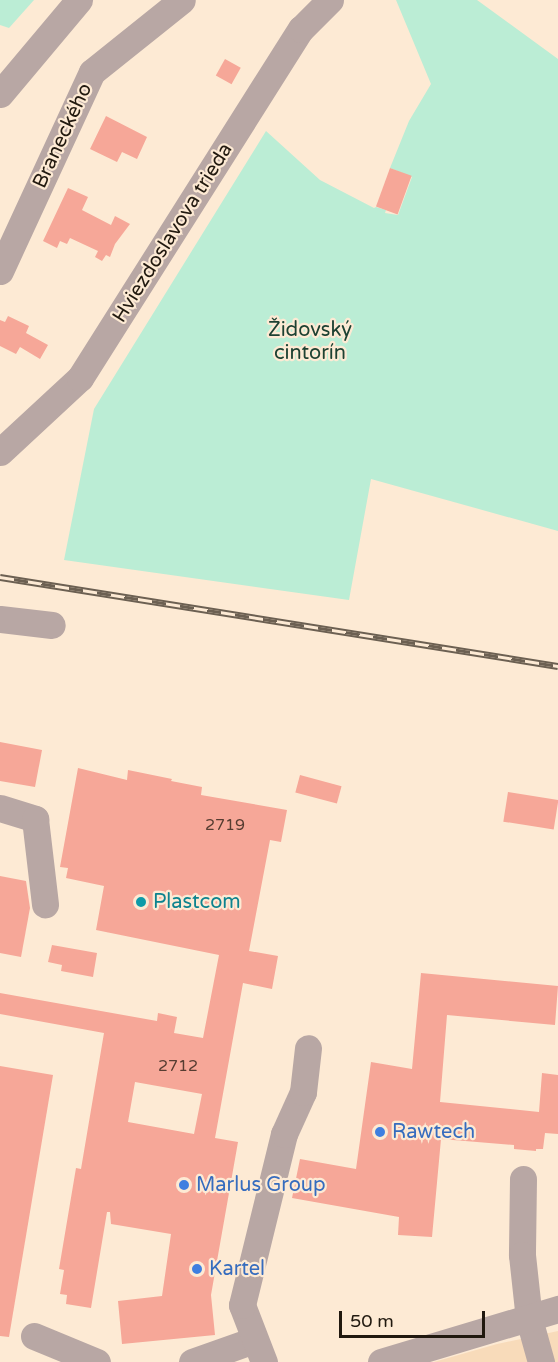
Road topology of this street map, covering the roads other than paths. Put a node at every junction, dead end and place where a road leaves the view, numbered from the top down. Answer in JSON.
{"nodes":[{"id":1,"x":79,"y":0,"type":"edge"},
{"id":2,"x":182,"y":0,"type":"edge"},
{"id":3,"x":330,"y":0,"type":"edge"},
{"id":4,"x":0,"y":94,"type":"edge"},
{"id":5,"x":0,"y":271,"type":"edge"},
{"id":6,"x":1,"y":452,"type":"edge"},
{"id":7,"x":0,"y":619,"type":"edge"},
{"id":8,"x":52,"y":625,"type":"dead end"},
{"id":9,"x":0,"y":808,"type":"edge"},
{"id":10,"x":45,"y":904,"type":"dead end"},
{"id":11,"x":308,"y":1048,"type":"dead end"},
{"id":12,"x":523,"y":1179,"type":"dead end"},
{"id":13,"x":558,"y":1309,"type":"edge"},
{"id":14,"x":530,"y":1319,"type":"junction"},
{"id":15,"x":34,"y":1336,"type":"dead end"},
{"id":16,"x":259,"y":1351,"type":"edge"},
{"id":17,"x":97,"y":1362,"type":"edge"},
{"id":18,"x":192,"y":1362,"type":"edge"},
{"id":19,"x":381,"y":1362,"type":"edge"},
{"id":20,"x":541,"y":1362,"type":"edge"}],
"edges":[{"from":1,"to":4,"type":"street"},
{"from":2,"to":5,"type":"street","name":"Braneckého"},
{"from":3,"to":6,"type":"street","name":"Hviezdoslavova trieda"},
{"from":7,"to":8,"type":"street"},
{"from":9,"to":10,"type":"street"},
{"from":11,"to":16,"type":"street"},
{"from":12,"to":14,"type":"street"},
{"from":13,"to":14,"type":"street"},
{"from":14,"to":19,"type":"street"},
{"from":14,"to":20,"type":"street"},
{"from":15,"to":17,"type":"street"},
{"from":16,"to":18,"type":"street"}]}
